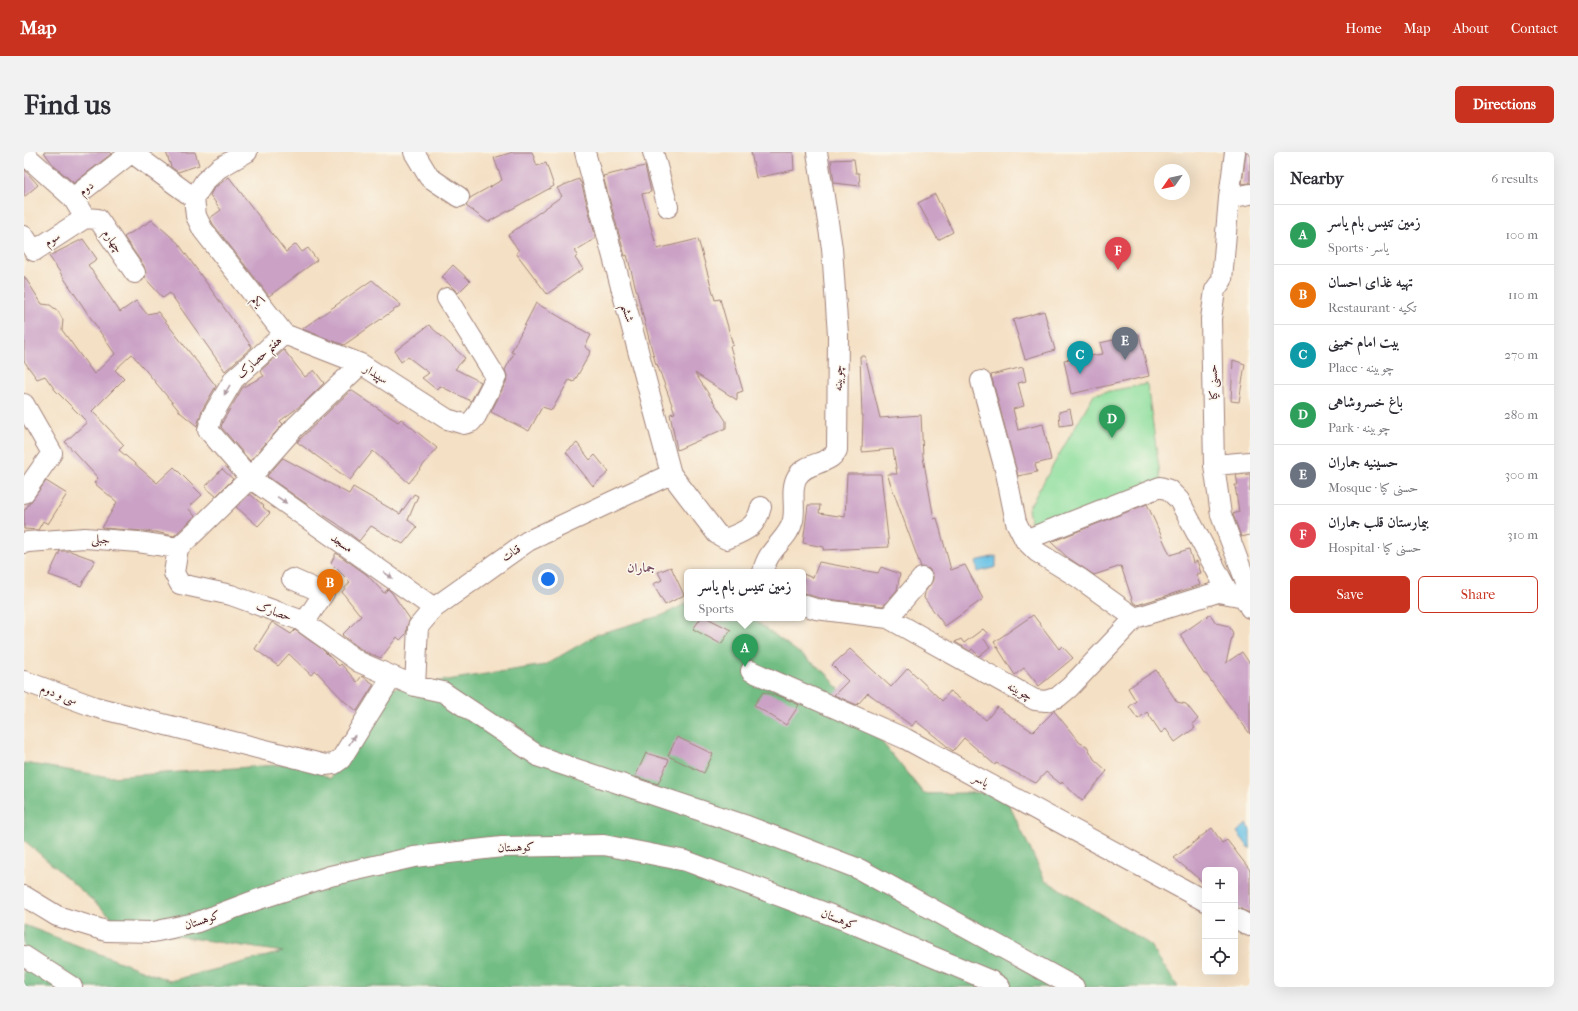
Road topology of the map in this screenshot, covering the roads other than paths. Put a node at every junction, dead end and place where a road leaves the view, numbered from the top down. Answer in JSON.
{"nodes":[{"id":1,"x":132,"y":152,"type":"edge"},
{"id":2,"x":246,"y":152,"type":"edge"},
{"id":3,"x":414,"y":152,"type":"edge"},
{"id":4,"x":585,"y":152,"type":"edge"},
{"id":5,"x":653,"y":152,"type":"edge"},
{"id":6,"x":817,"y":152,"type":"edge"},
{"id":7,"x":1235,"y":152,"type":"edge"},
{"id":8,"x":24,"y":154,"type":"edge"},
{"id":9,"x":217,"y":160,"type":"edge"},
{"id":10,"x":1250,"y":194,"type":"edge"},
{"id":11,"x":459,"y":197,"type":"dead end"},
{"id":12,"x":73,"y":198,"type":"junction"},
{"id":13,"x":194,"y":198,"type":"junction"},
{"id":14,"x":1229,"y":198,"type":"junction"},
{"id":15,"x":668,"y":207,"type":"dead end"},
{"id":16,"x":85,"y":218,"type":"junction"},
{"id":17,"x":24,"y":236,"type":"edge"},
{"id":18,"x":135,"y":273,"type":"dead end"},
{"id":19,"x":447,"y":298,"type":"dead end"},
{"id":20,"x":284,"y":334,"type":"junction"},
{"id":21,"x":360,"y":364,"type":"junction"},
{"id":22,"x":981,"y":381,"type":"dead end"},
{"id":23,"x":24,"y":404,"type":"edge"},
{"id":24,"x":1250,"y":462,"type":"edge"},
{"id":25,"x":1214,"y":465,"type":"junction"},
{"id":26,"x":671,"y":474,"type":"junction"},
{"id":27,"x":250,"y":478,"type":"junction"},
{"id":28,"x":24,"y":493,"type":"edge"},
{"id":29,"x":761,"y":507,"type":"dead end"},
{"id":30,"x":1025,"y":540,"type":"junction"},
{"id":31,"x":24,"y":543,"type":"edge"},
{"id":32,"x":178,"y":548,"type":"junction"},
{"id":33,"x":764,"y":569,"type":"edge"},
{"id":34,"x":922,"y":578,"type":"dead end"},
{"id":35,"x":292,"y":579,"type":"dead end"},
{"id":36,"x":1241,"y":600,"type":"edge"},
{"id":37,"x":806,"y":605,"type":"edge"},
{"id":38,"x":434,"y":608,"type":"junction"},
{"id":39,"x":888,"y":618,"type":"junction"},
{"id":40,"x":1134,"y":618,"type":"junction"},
{"id":41,"x":304,"y":623,"type":"junction"},
{"id":42,"x":751,"y":671,"type":"dead end"},
{"id":43,"x":392,"y":677,"type":"junction"},
{"id":44,"x":24,"y":681,"type":"edge"},
{"id":45,"x":415,"y":686,"type":"junction"},
{"id":46,"x":24,"y":896,"type":"edge"},
{"id":47,"x":1202,"y":899,"type":"edge"},
{"id":48,"x":1238,"y":920,"type":"edge"},
{"id":49,"x":1250,"y":926,"type":"edge"},
{"id":50,"x":24,"y":956,"type":"edge"},
{"id":51,"x":72,"y":987,"type":"edge"},
{"id":52,"x":1000,"y":987,"type":"edge"},
{"id":53,"x":1074,"y":987,"type":"edge"}],
"edges":[{"from":1,"to":12,"type":"street","name":"دوم"},
{"from":1,"to":13,"type":"street"},
{"from":2,"to":9,"type":"street"},
{"from":3,"to":11,"type":"street"},
{"from":4,"to":26,"type":"street","name":"ششم"},
{"from":5,"to":15,"type":"street"},
{"from":6,"to":33,"type":"street","name":"چوبینه"},
{"from":7,"to":14,"type":"street","name":"حسنی کیا"},
{"from":8,"to":12,"type":"street","name":"دوم"},
{"from":9,"to":13,"type":"street"},
{"from":10,"to":14,"type":"street"},
{"from":12,"to":16,"type":"street"},
{"from":13,"to":20,"type":"street","name":"یکم"},
{"from":14,"to":25,"type":"street","name":"حسنی کیا"},
{"from":16,"to":17,"type":"street","name":"سوم"},
{"from":16,"to":18,"type":"street","name":"چهارم"},
{"from":19,"to":21,"type":"street","name":"سپیدار"},
{"from":20,"to":21,"type":"street"},
{"from":20,"to":27,"type":"street","name":"هفتم حصارک","one_way":true},
{"from":21,"to":27,"type":"street","name":"سپیدار"},
{"from":22,"to":30,"type":"street"},
{"from":23,"to":28,"type":"street"},
{"from":24,"to":25,"type":"street"},
{"from":25,"to":36,"type":"street","name":"حسنی کیا"},
{"from":26,"to":29,"type":"street"},
{"from":26,"to":38,"type":"street","name":"قنات"},
{"from":27,"to":32,"type":"street","name":"سپیدار"},
{"from":27,"to":38,"type":"street","name":"مسجد","one_way":true},
{"from":30,"to":36,"type":"street"},
{"from":30,"to":40,"type":"street"},
{"from":31,"to":32,"type":"street","name":"جبلی"},
{"from":32,"to":41,"type":"street","name":"حصارک"},
{"from":34,"to":39,"type":"street"},
{"from":35,"to":41,"type":"street"},
{"from":36,"to":40,"type":"street","name":"چوبینه"},
{"from":37,"to":39,"type":"street","name":"چوبینه"},
{"from":38,"to":45,"type":"street","name":"قنات"},
{"from":39,"to":40,"type":"street","name":"چوبینه"},
{"from":41,"to":43,"type":"street","name":"حصارک"},
{"from":42,"to":47,"type":"street","name":"یاسر"},
{"from":44,"to":43,"type":"street","name":"سی و دوم","one_way":true},
{"from":43,"to":45,"type":"street","name":"حصارک"},
{"from":45,"to":53,"type":"street"},
{"from":46,"to":52,"type":"street","name":"کوهستان"},
{"from":48,"to":49,"type":"street"},
{"from":50,"to":51,"type":"street"}]}
